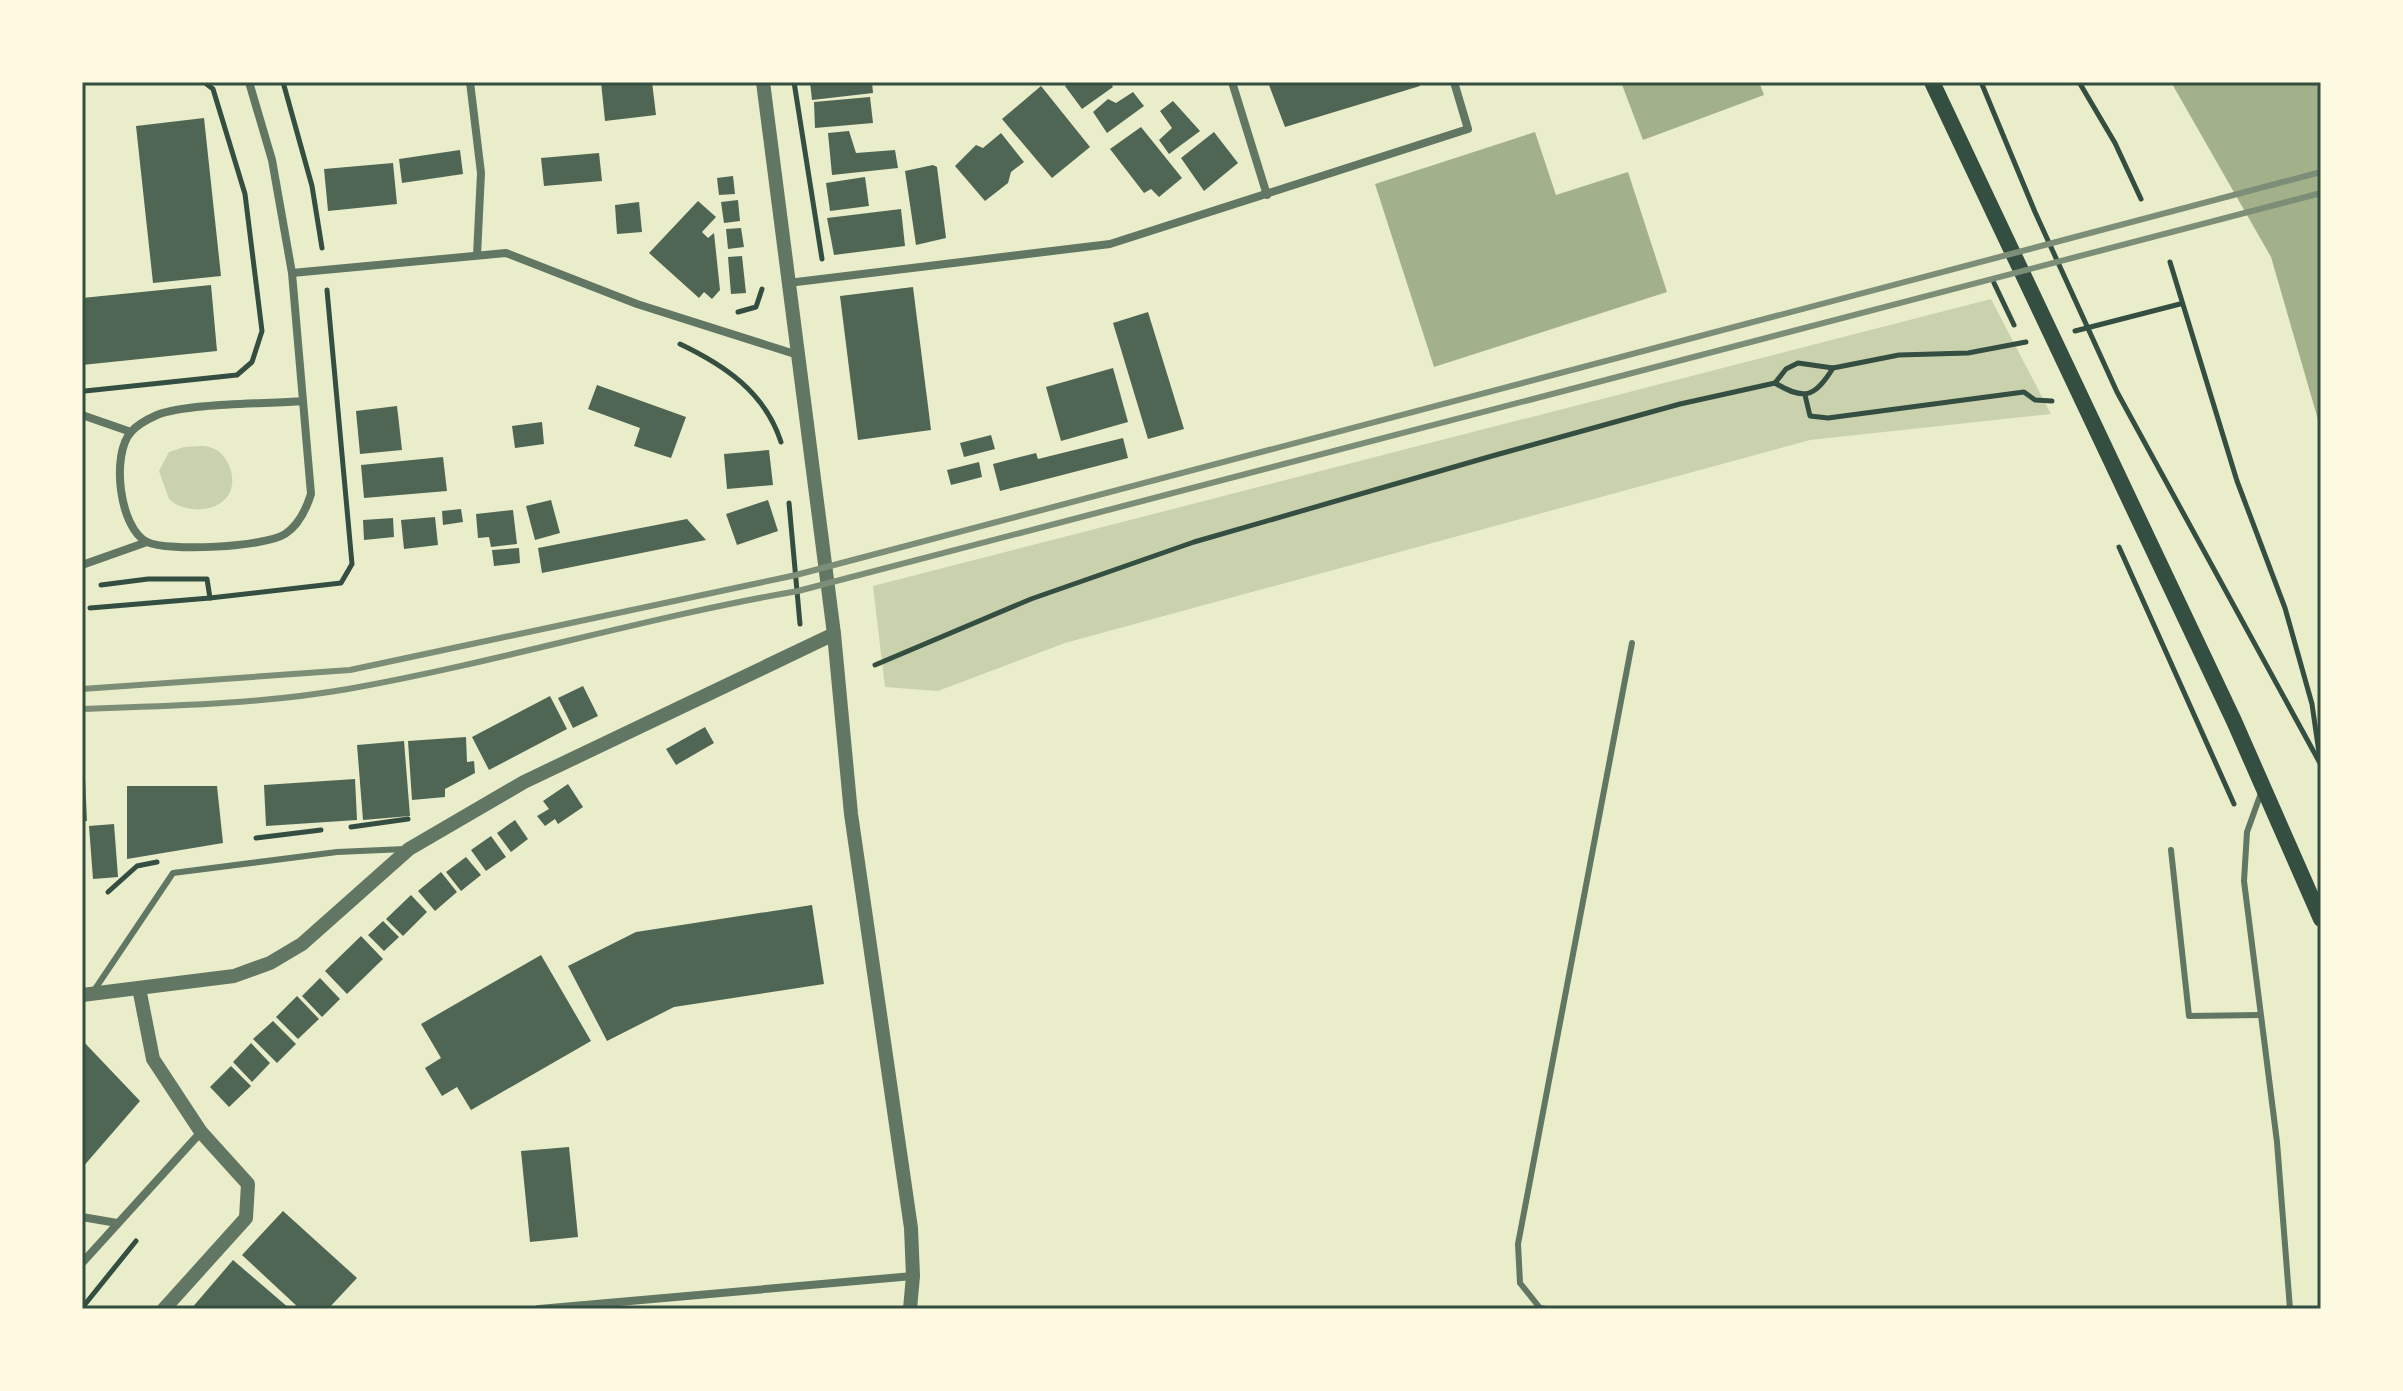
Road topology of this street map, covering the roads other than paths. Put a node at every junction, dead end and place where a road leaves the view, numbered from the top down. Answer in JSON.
{"nodes":[{"id":1,"x":249,"y":82,"type":"edge"},
{"id":2,"x":470,"y":82,"type":"edge"},
{"id":3,"x":763,"y":82,"type":"edge"},
{"id":4,"x":1232,"y":82,"type":"edge"},
{"id":5,"x":1454,"y":82,"type":"edge"},
{"id":6,"x":1932,"y":82,"type":"edge"},
{"id":7,"x":1267,"y":195,"type":"junction"},
{"id":8,"x":477,"y":255,"type":"junction"},
{"id":9,"x":292,"y":273,"type":"junction"},
{"id":10,"x":788,"y":283,"type":"junction"},
{"id":11,"x":798,"y":355,"type":"junction"},
{"id":12,"x":302,"y":401,"type":"junction"},
{"id":13,"x":82,"y":415,"type":"edge"},
{"id":14,"x":131,"y":432,"type":"junction"},
{"id":15,"x":147,"y":542,"type":"junction"},
{"id":16,"x":82,"y":565,"type":"edge"},
{"id":17,"x":834,"y":634,"type":"junction"},
{"id":18,"x":1632,"y":643,"type":"dead end"},
{"id":19,"x":2264,"y":786,"type":"junction"},
{"id":20,"x":409,"y":849,"type":"junction"},
{"id":21,"x":2171,"y":850,"type":"dead end"},
{"id":22,"x":2321,"y":919,"type":"edge"},
{"id":23,"x":139,"y":988,"type":"junction"},
{"id":24,"x":87,"y":994,"type":"edge"},
{"id":25,"x":2260,"y":1015,"type":"junction"},
{"id":26,"x":201,"y":1132,"type":"junction"},
{"id":27,"x":82,"y":1217,"type":"edge"},
{"id":28,"x":117,"y":1223,"type":"junction"},
{"id":29,"x":82,"y":1263,"type":"edge"},
{"id":30,"x":913,"y":1276,"type":"junction"},
{"id":31,"x":164,"y":1309,"type":"edge"},
{"id":32,"x":539,"y":1309,"type":"edge"},
{"id":33,"x":910,"y":1309,"type":"edge"},
{"id":34,"x":1546,"y":1309,"type":"edge"},
{"id":35,"x":2290,"y":1309,"type":"edge"}],
"edges":[{"from":1,"to":9,"type":"street"},
{"from":2,"to":8,"type":"street"},
{"from":3,"to":10,"type":"street"},
{"from":4,"to":7,"type":"street"},
{"from":5,"to":7,"type":"street"},
{"from":6,"to":19,"type":"main road"},
{"from":7,"to":10,"type":"street"},
{"from":8,"to":9,"type":"street"},
{"from":8,"to":11,"type":"street"},
{"from":9,"to":12,"type":"street"},
{"from":10,"to":11,"type":"street"},
{"from":11,"to":17,"type":"street"},
{"from":12,"to":14,"type":"street"},
{"from":12,"to":15,"type":"street"},
{"from":13,"to":14,"type":"street"},
{"from":14,"to":15,"type":"street"},
{"from":15,"to":16,"type":"street"},
{"from":17,"to":20,"type":"street"},
{"from":17,"to":30,"type":"street"},
{"from":18,"to":34,"type":"lane"},
{"from":19,"to":22,"type":"main road"},
{"from":19,"to":25,"type":"lane"},
{"from":20,"to":23,"type":"street"},
{"from":20,"to":24,"type":"lane"},
{"from":21,"to":25,"type":"lane"},
{"from":23,"to":24,"type":"street"},
{"from":23,"to":26,"type":"street"},
{"from":25,"to":35,"type":"lane"},
{"from":26,"to":28,"type":"street"},
{"from":26,"to":31,"type":"street"},
{"from":27,"to":28,"type":"street"},
{"from":28,"to":29,"type":"street"},
{"from":30,"to":32,"type":"street"},
{"from":30,"to":33,"type":"street"}]}
